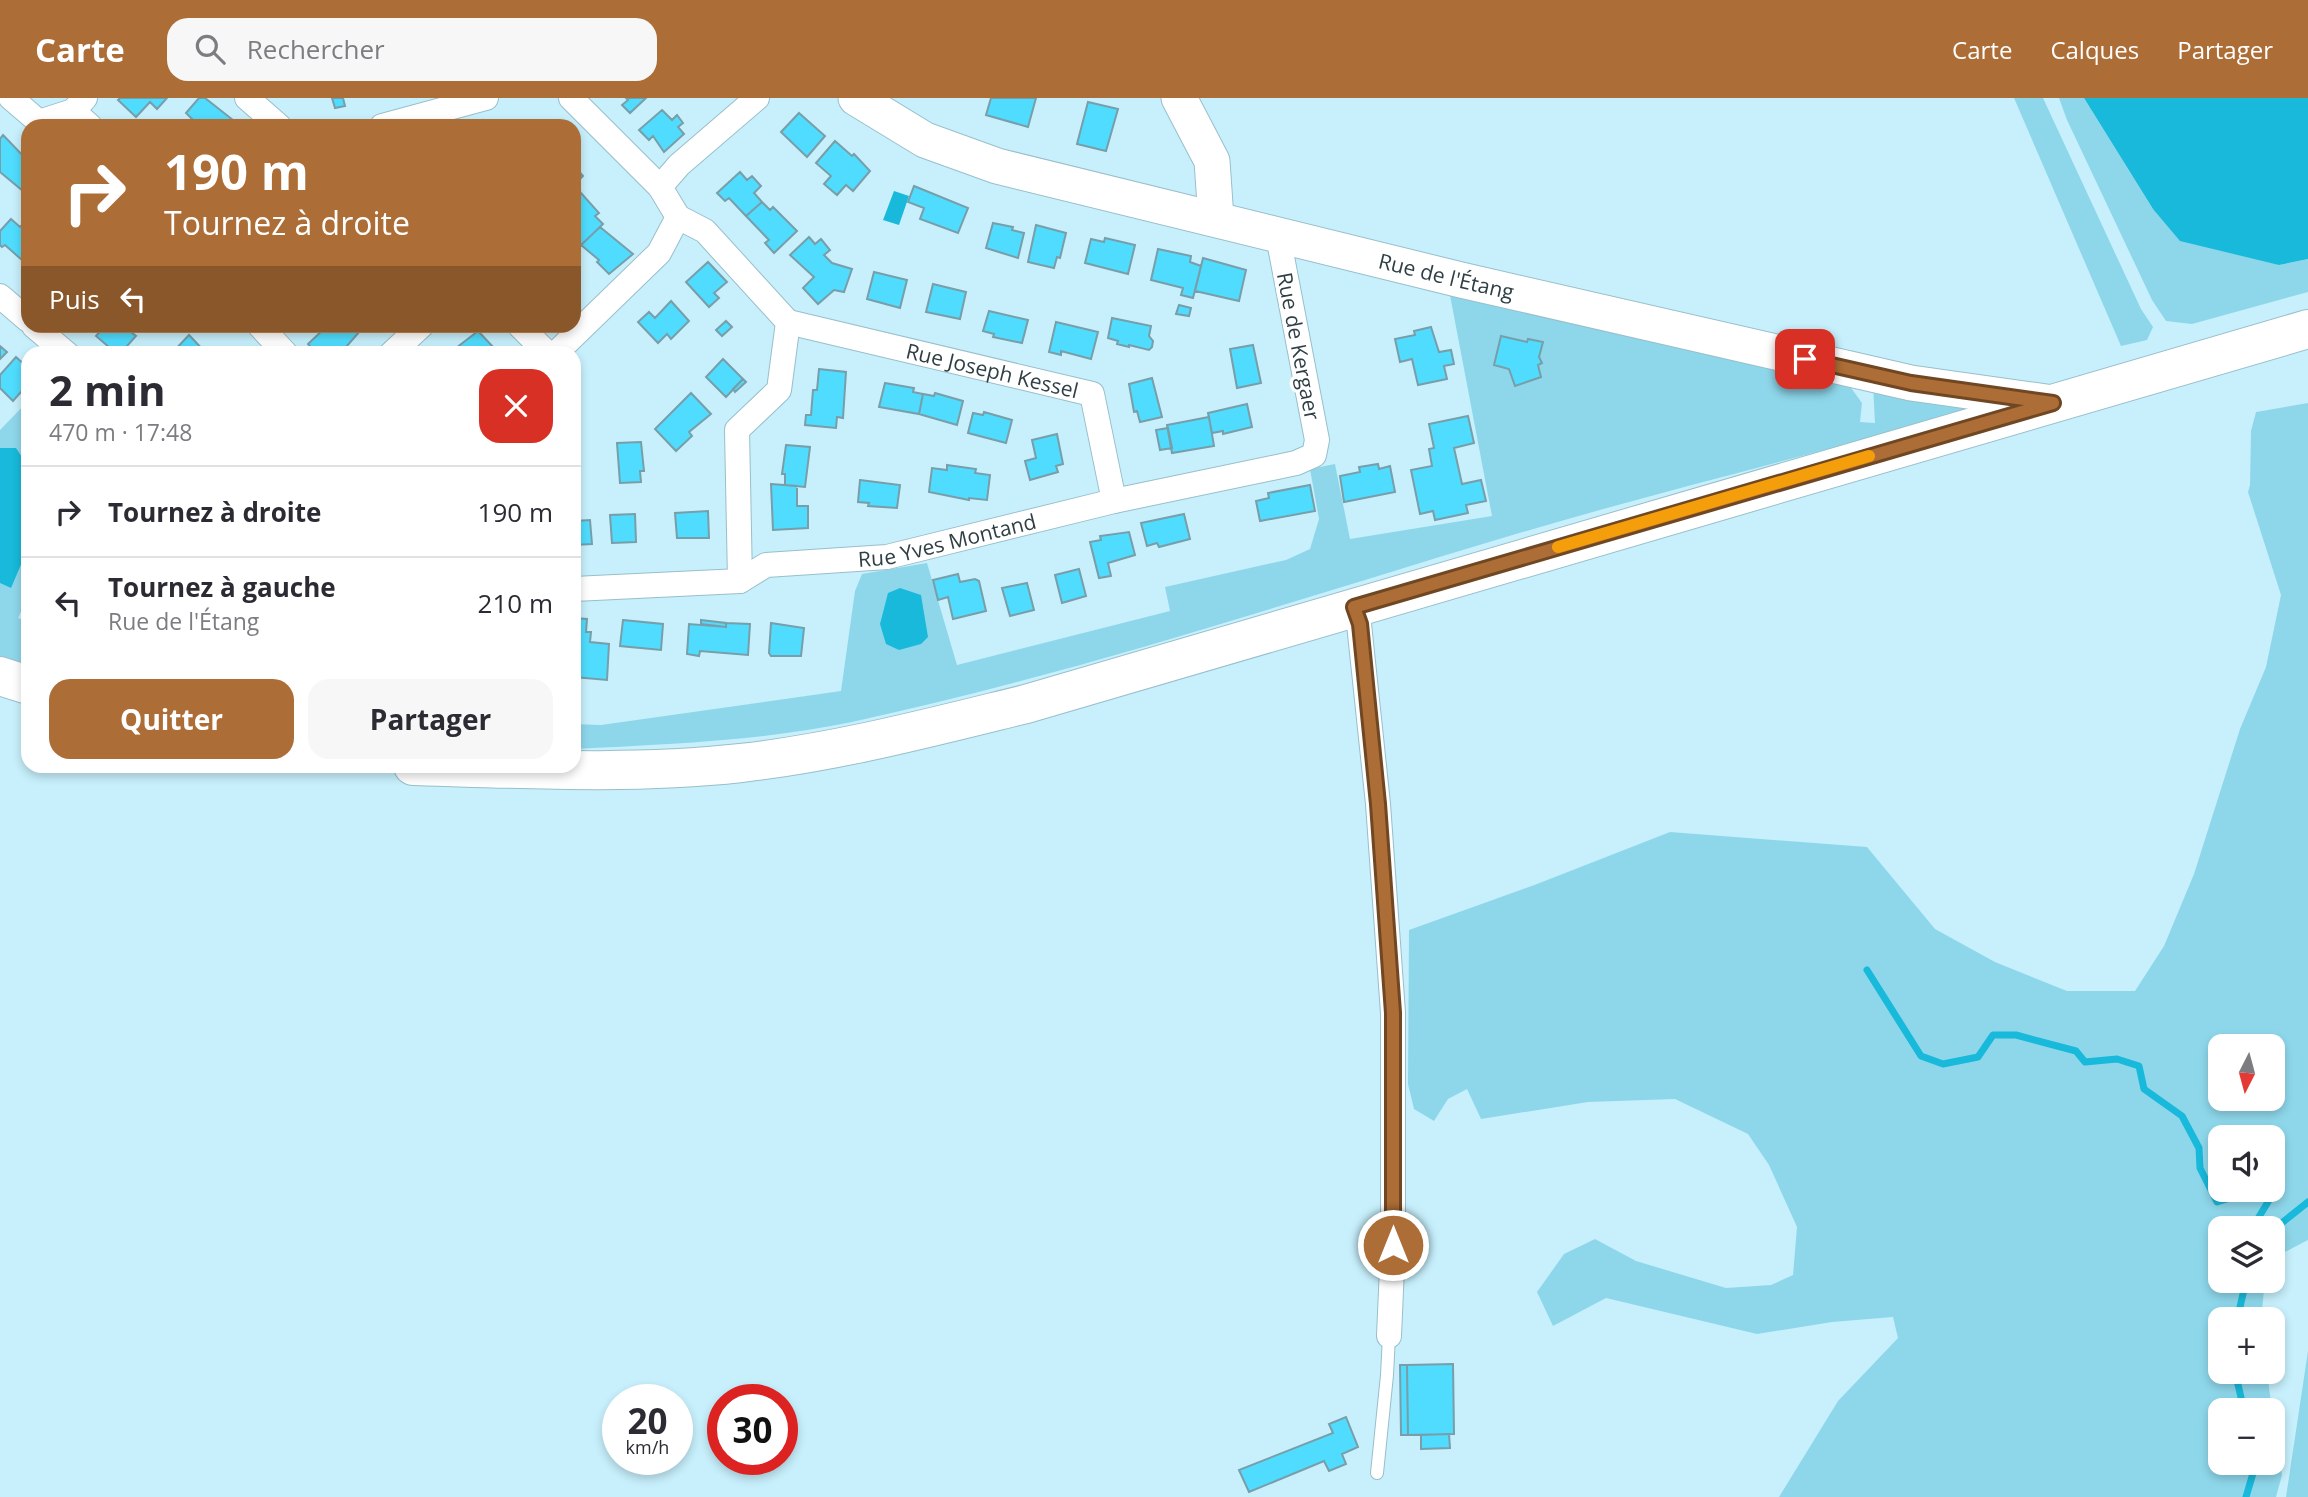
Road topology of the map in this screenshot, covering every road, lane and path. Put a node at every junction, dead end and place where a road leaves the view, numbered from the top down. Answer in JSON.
{"nodes":[{"id":1,"x":10,"y":98,"type":"edge"},
{"id":2,"x":247,"y":98,"type":"edge"},
{"id":3,"x":486,"y":98,"type":"edge"},
{"id":4,"x":571,"y":98,"type":"edge"},
{"id":5,"x":757,"y":98,"type":"edge"},
{"id":6,"x":856,"y":98,"type":"edge"},
{"id":7,"x":1179,"y":98,"type":"edge"},
{"id":8,"x":83,"y":112,"type":"edge"},
{"id":9,"x":35,"y":119,"type":"edge"},
{"id":10,"x":52,"y":119,"type":"edge"},
{"id":11,"x":271,"y":119,"type":"edge"},
{"id":12,"x":408,"y":119,"type":"edge"},
{"id":13,"x":660,"y":187,"type":"junction"},
{"id":14,"x":678,"y":218,"type":"junction"},
{"id":15,"x":1216,"y":219,"type":"junction"},
{"id":16,"x":1278,"y":236,"type":"junction"},
{"id":17,"x":0,"y":296,"type":"edge"},
{"id":18,"x":21,"y":314,"type":"edge"},
{"id":19,"x":788,"y":322,"type":"junction"},
{"id":20,"x":581,"y":329,"type":"edge"},
{"id":21,"x":2308,"y":329,"type":"edge"},
{"id":22,"x":42,"y":333,"type":"edge"},
{"id":23,"x":266,"y":333,"type":"edge"},
{"id":24,"x":414,"y":333,"type":"edge"},
{"id":25,"x":527,"y":333,"type":"edge"},
{"id":26,"x":577,"y":333,"type":"edge"},
{"id":27,"x":58,"y":346,"type":"edge"},
{"id":28,"x":279,"y":346,"type":"edge"},
{"id":29,"x":400,"y":346,"type":"edge"},
{"id":30,"x":540,"y":346,"type":"edge"},
{"id":31,"x":563,"y":346,"type":"edge"},
{"id":32,"x":2053,"y":403,"type":"junction"},
{"id":33,"x":1314,"y":455,"type":"joint"},
{"id":34,"x":1114,"y":501,"type":"junction"},
{"id":35,"x":740,"y":581,"type":"junction"},
{"id":36,"x":581,"y":589,"type":"edge"},
{"id":37,"x":1354,"y":607,"type":"junction"},
{"id":38,"x":0,"y":676,"type":"edge"},
{"id":39,"x":21,"y":683,"type":"edge"},
{"id":40,"x":581,"y":771,"type":"edge"},
{"id":41,"x":1389,"y":1336,"type":"joint"},
{"id":42,"x":1377,"y":1473,"type":"dead end"}],
"edges":[{"from":1,"to":9,"type":"street"},
{"from":2,"to":11,"type":"street"},
{"from":3,"to":12,"type":"street"},
{"from":4,"to":13,"type":"street"},
{"from":5,"to":13,"type":"street"},
{"from":6,"to":15,"type":"street","name":"Rue de l'Étang"},
{"from":7,"to":15,"type":"street"},
{"from":8,"to":10,"type":"street"},
{"from":13,"to":14,"type":"street"},
{"from":14,"to":19,"type":"street"},
{"from":14,"to":20,"type":"street"},
{"from":15,"to":16,"type":"street","name":"Rue de l'Étang"},
{"from":16,"to":32,"type":"street","name":"Rue de l'Étang"},
{"from":16,"to":33,"type":"street","name":"Rue de Kergaer"},
{"from":17,"to":18,"type":"street"},
{"from":19,"to":34,"type":"street","name":"Rue Joseph Kessel"},
{"from":19,"to":35,"type":"street"},
{"from":21,"to":32,"type":"main road"},
{"from":22,"to":27,"type":"street"},
{"from":23,"to":28,"type":"street"},
{"from":24,"to":29,"type":"street"},
{"from":25,"to":30,"type":"street"},
{"from":26,"to":31,"type":"street"},
{"from":32,"to":37,"type":"main road"},
{"from":33,"to":34,"type":"street","name":"Rue Yves Montand"},
{"from":34,"to":35,"type":"street","name":"Rue Yves Montand"},
{"from":35,"to":36,"type":"street","name":"Rue Yves Montand"},
{"from":37,"to":40,"type":"main road"},
{"from":37,"to":41,"type":"street"},
{"from":38,"to":39,"type":"main road"},
{"from":41,"to":42,"type":"lane"}]}
